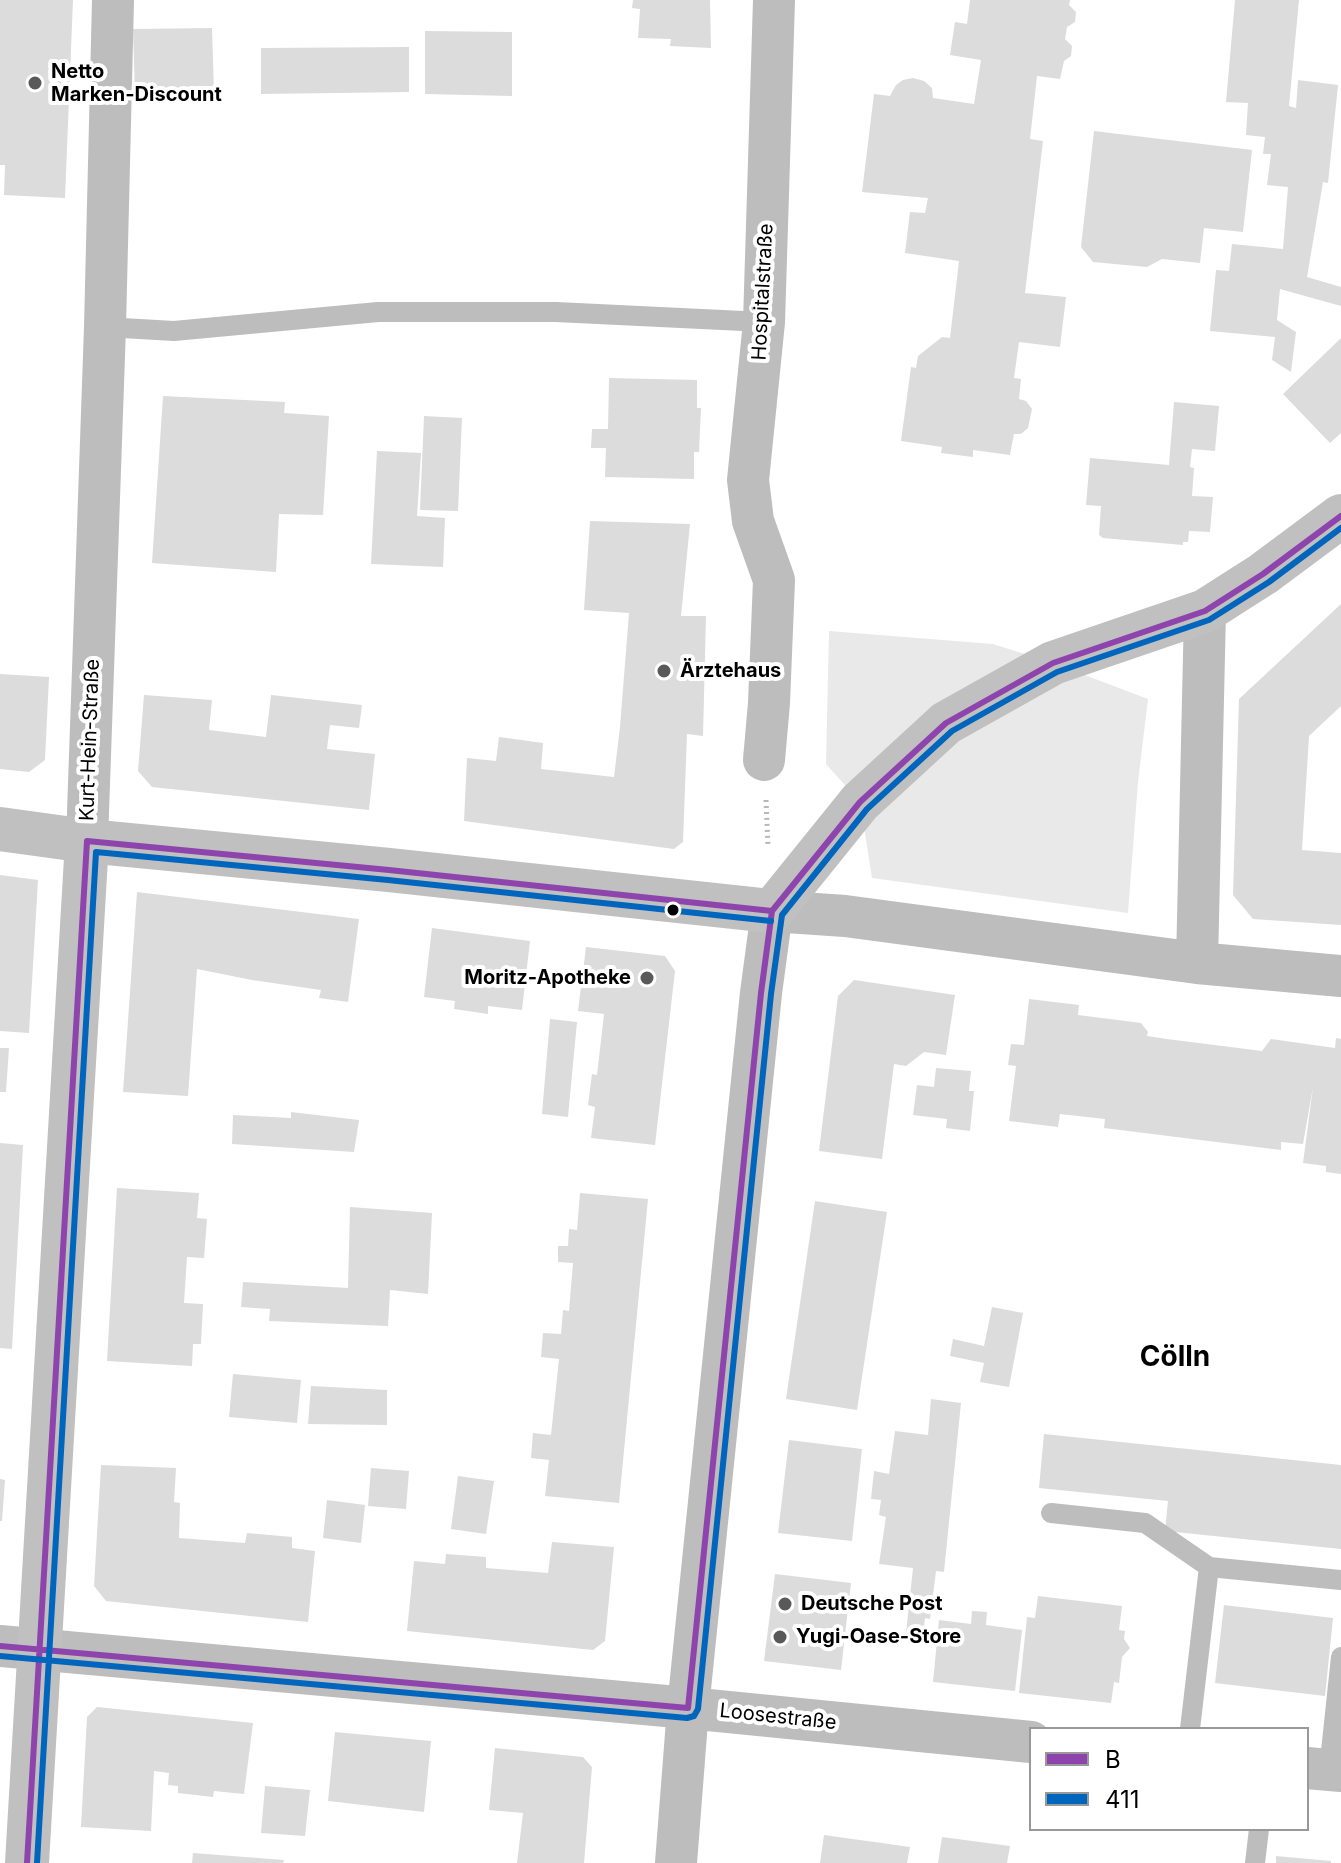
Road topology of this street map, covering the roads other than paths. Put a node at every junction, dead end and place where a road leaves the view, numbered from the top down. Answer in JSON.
{"nodes":[{"id":1,"x":113,"y":0,"type":"edge"},
{"id":2,"x":774,"y":0,"type":"edge"},
{"id":3,"x":764,"y":322,"type":"junction"},
{"id":4,"x":105,"y":327,"type":"junction"},
{"id":5,"x":1341,"y":516,"type":"edge"},
{"id":6,"x":1205,"y":611,"type":"junction"},
{"id":7,"x":764,"y":760,"type":"road end"},
{"id":8,"x":0,"y":829,"type":"edge"},
{"id":9,"x":87,"y":841,"type":"junction"},
{"id":10,"x":772,"y":911,"type":"junction"},
{"id":11,"x":1197,"y":963,"type":"junction"},
{"id":12,"x":1341,"y":976,"type":"edge"},
{"id":13,"x":1051,"y":1513,"type":"dead end"},
{"id":14,"x":1209,"y":1567,"type":"junction"},
{"id":15,"x":1341,"y":1580,"type":"edge"},
{"id":16,"x":19,"y":1648,"type":"edge"},
{"id":17,"x":1341,"y":1657,"type":"edge"},
{"id":18,"x":688,"y":1708,"type":"junction"},
{"id":19,"x":1190,"y":1727,"type":"edge"},
{"id":20,"x":1029,"y":1742,"type":"edge"},
{"id":21,"x":1326,"y":1770,"type":"edge"},
{"id":22,"x":1259,"y":1831,"type":"edge"},
{"id":23,"x":27,"y":1863,"type":"edge"},
{"id":24,"x":676,"y":1863,"type":"edge"},
{"id":25,"x":1255,"y":1863,"type":"edge"}],
"edges":[{"from":1,"to":4,"type":"street","name":"Kurt-Hein-Straße"},
{"from":2,"to":3,"type":"street","name":"Hospitalstraße"},
{"from":3,"to":4,"type":"lane"},
{"from":3,"to":7,"type":"street","name":"Hospitalstraße"},
{"from":4,"to":9,"type":"street","name":"Kurt-Hein-Straße"},
{"from":5,"to":6,"type":"street"},
{"from":6,"to":10,"type":"street"},
{"from":6,"to":11,"type":"street"},
{"from":8,"to":9,"type":"street"},
{"from":9,"to":10,"type":"street"},
{"from":9,"to":16,"type":"street","name":"Kurt-Hein-Straße"},
{"from":10,"to":11,"type":"street"},
{"from":10,"to":18,"type":"street"},
{"from":11,"to":12,"type":"street"},
{"from":13,"to":14,"type":"lane"},
{"from":14,"to":15,"type":"lane"},
{"from":14,"to":19,"type":"lane"},
{"from":16,"to":18,"type":"street","name":"Loosestraße"},
{"from":16,"to":23,"type":"street","name":"Kurt-Hein-Straße"},
{"from":17,"to":21,"type":"lane"},
{"from":18,"to":20,"type":"street","name":"Loosestraße"},
{"from":18,"to":24,"type":"street"},
{"from":22,"to":25,"type":"lane"}]}
